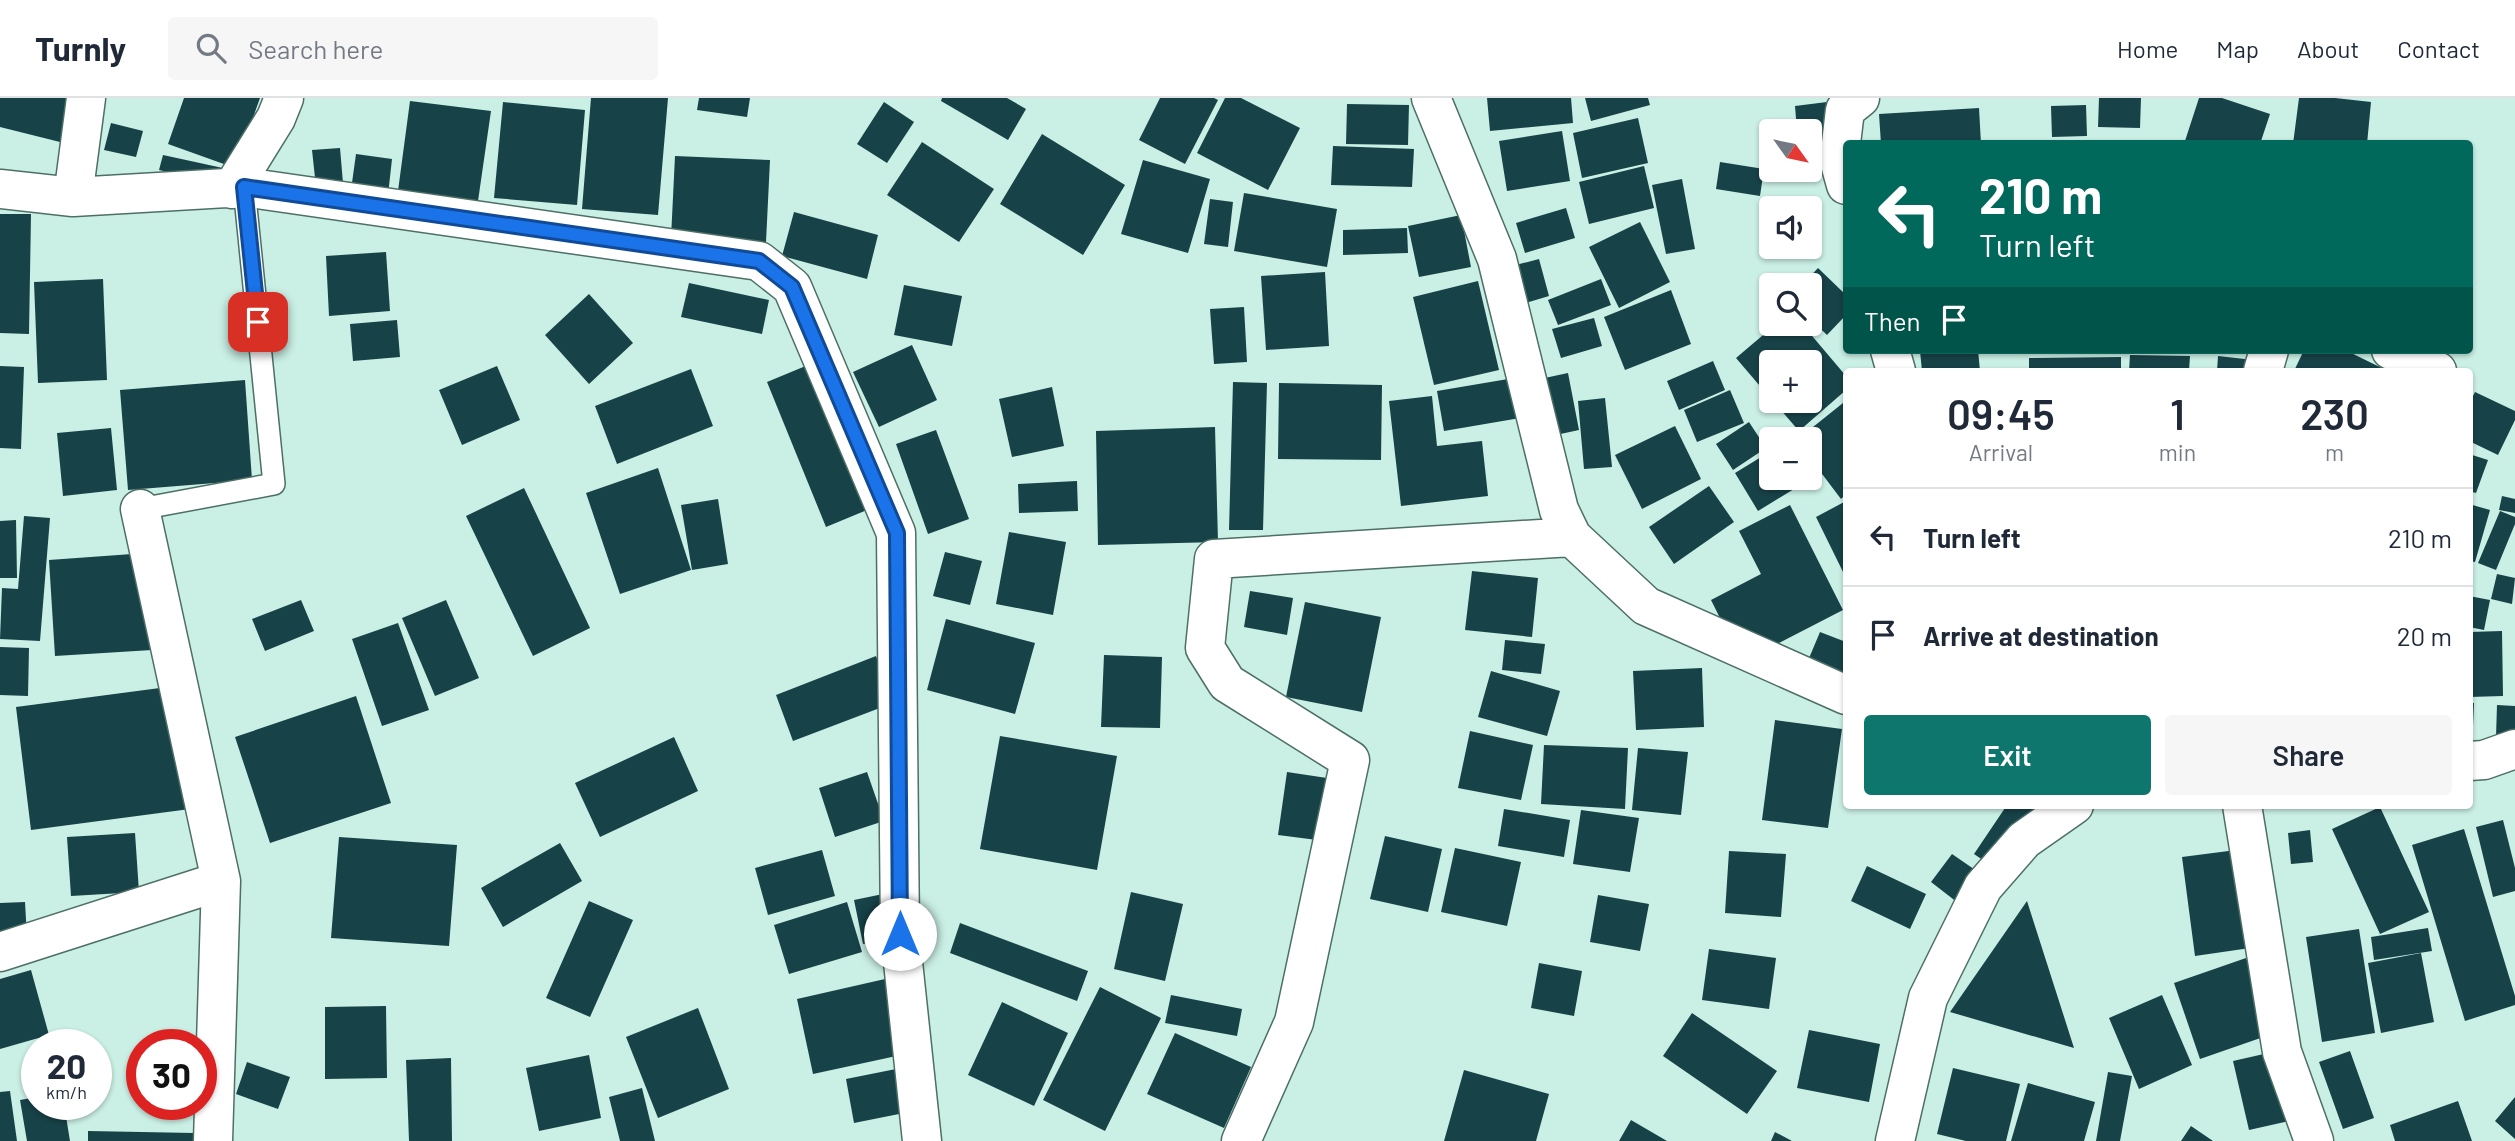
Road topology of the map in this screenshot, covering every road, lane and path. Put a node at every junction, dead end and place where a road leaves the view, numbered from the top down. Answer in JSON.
{"nodes":[{"id":1,"x":86,"y":98,"type":"edge"},
{"id":2,"x":284,"y":98,"type":"edge"},
{"id":3,"x":1432,"y":98,"type":"edge"},
{"id":4,"x":1860,"y":98,"type":"edge"},
{"id":5,"x":1843,"y":174,"type":"edge"},
{"id":6,"x":238,"y":188,"type":"junction"},
{"id":7,"x":0,"y":189,"type":"edge"},
{"id":8,"x":73,"y":197,"type":"junction"},
{"id":9,"x":2400,"y":354,"type":"edge"},
{"id":10,"x":2430,"y":368,"type":"edge"},
{"id":11,"x":140,"y":509,"type":"joint"},
{"id":12,"x":1572,"y":537,"type":"junction"},
{"id":13,"x":1843,"y":694,"type":"edge"},
{"id":14,"x":2515,"y":749,"type":"edge"},
{"id":15,"x":2473,"y":761,"type":"edge"},
{"id":16,"x":2068,"y":809,"type":"edge"},
{"id":17,"x":2243,"y":809,"type":"edge"},
{"id":18,"x":221,"y":881,"type":"junction"},
{"id":19,"x":0,"y":951,"type":"edge"},
{"id":20,"x":213,"y":1141,"type":"edge"},
{"id":21,"x":922,"y":1141,"type":"edge"},
{"id":22,"x":1241,"y":1141,"type":"edge"},
{"id":23,"x":1895,"y":1141,"type":"edge"},
{"id":24,"x":2314,"y":1141,"type":"edge"}],
"edges":[{"from":1,"to":8,"type":"street"},
{"from":2,"to":6,"type":"street"},
{"from":3,"to":12,"type":"street"},
{"from":4,"to":5,"type":"street"},
{"from":6,"to":8,"type":"street"},
{"from":6,"to":11,"type":"lane"},
{"from":6,"to":21,"type":"street"},
{"from":7,"to":8,"type":"street"},
{"from":9,"to":10,"type":"street"},
{"from":11,"to":18,"type":"street"},
{"from":12,"to":13,"type":"street"},
{"from":12,"to":22,"type":"street"},
{"from":14,"to":15,"type":"street"},
{"from":16,"to":23,"type":"street"},
{"from":17,"to":24,"type":"street"},
{"from":18,"to":19,"type":"street"},
{"from":18,"to":20,"type":"street"}]}
